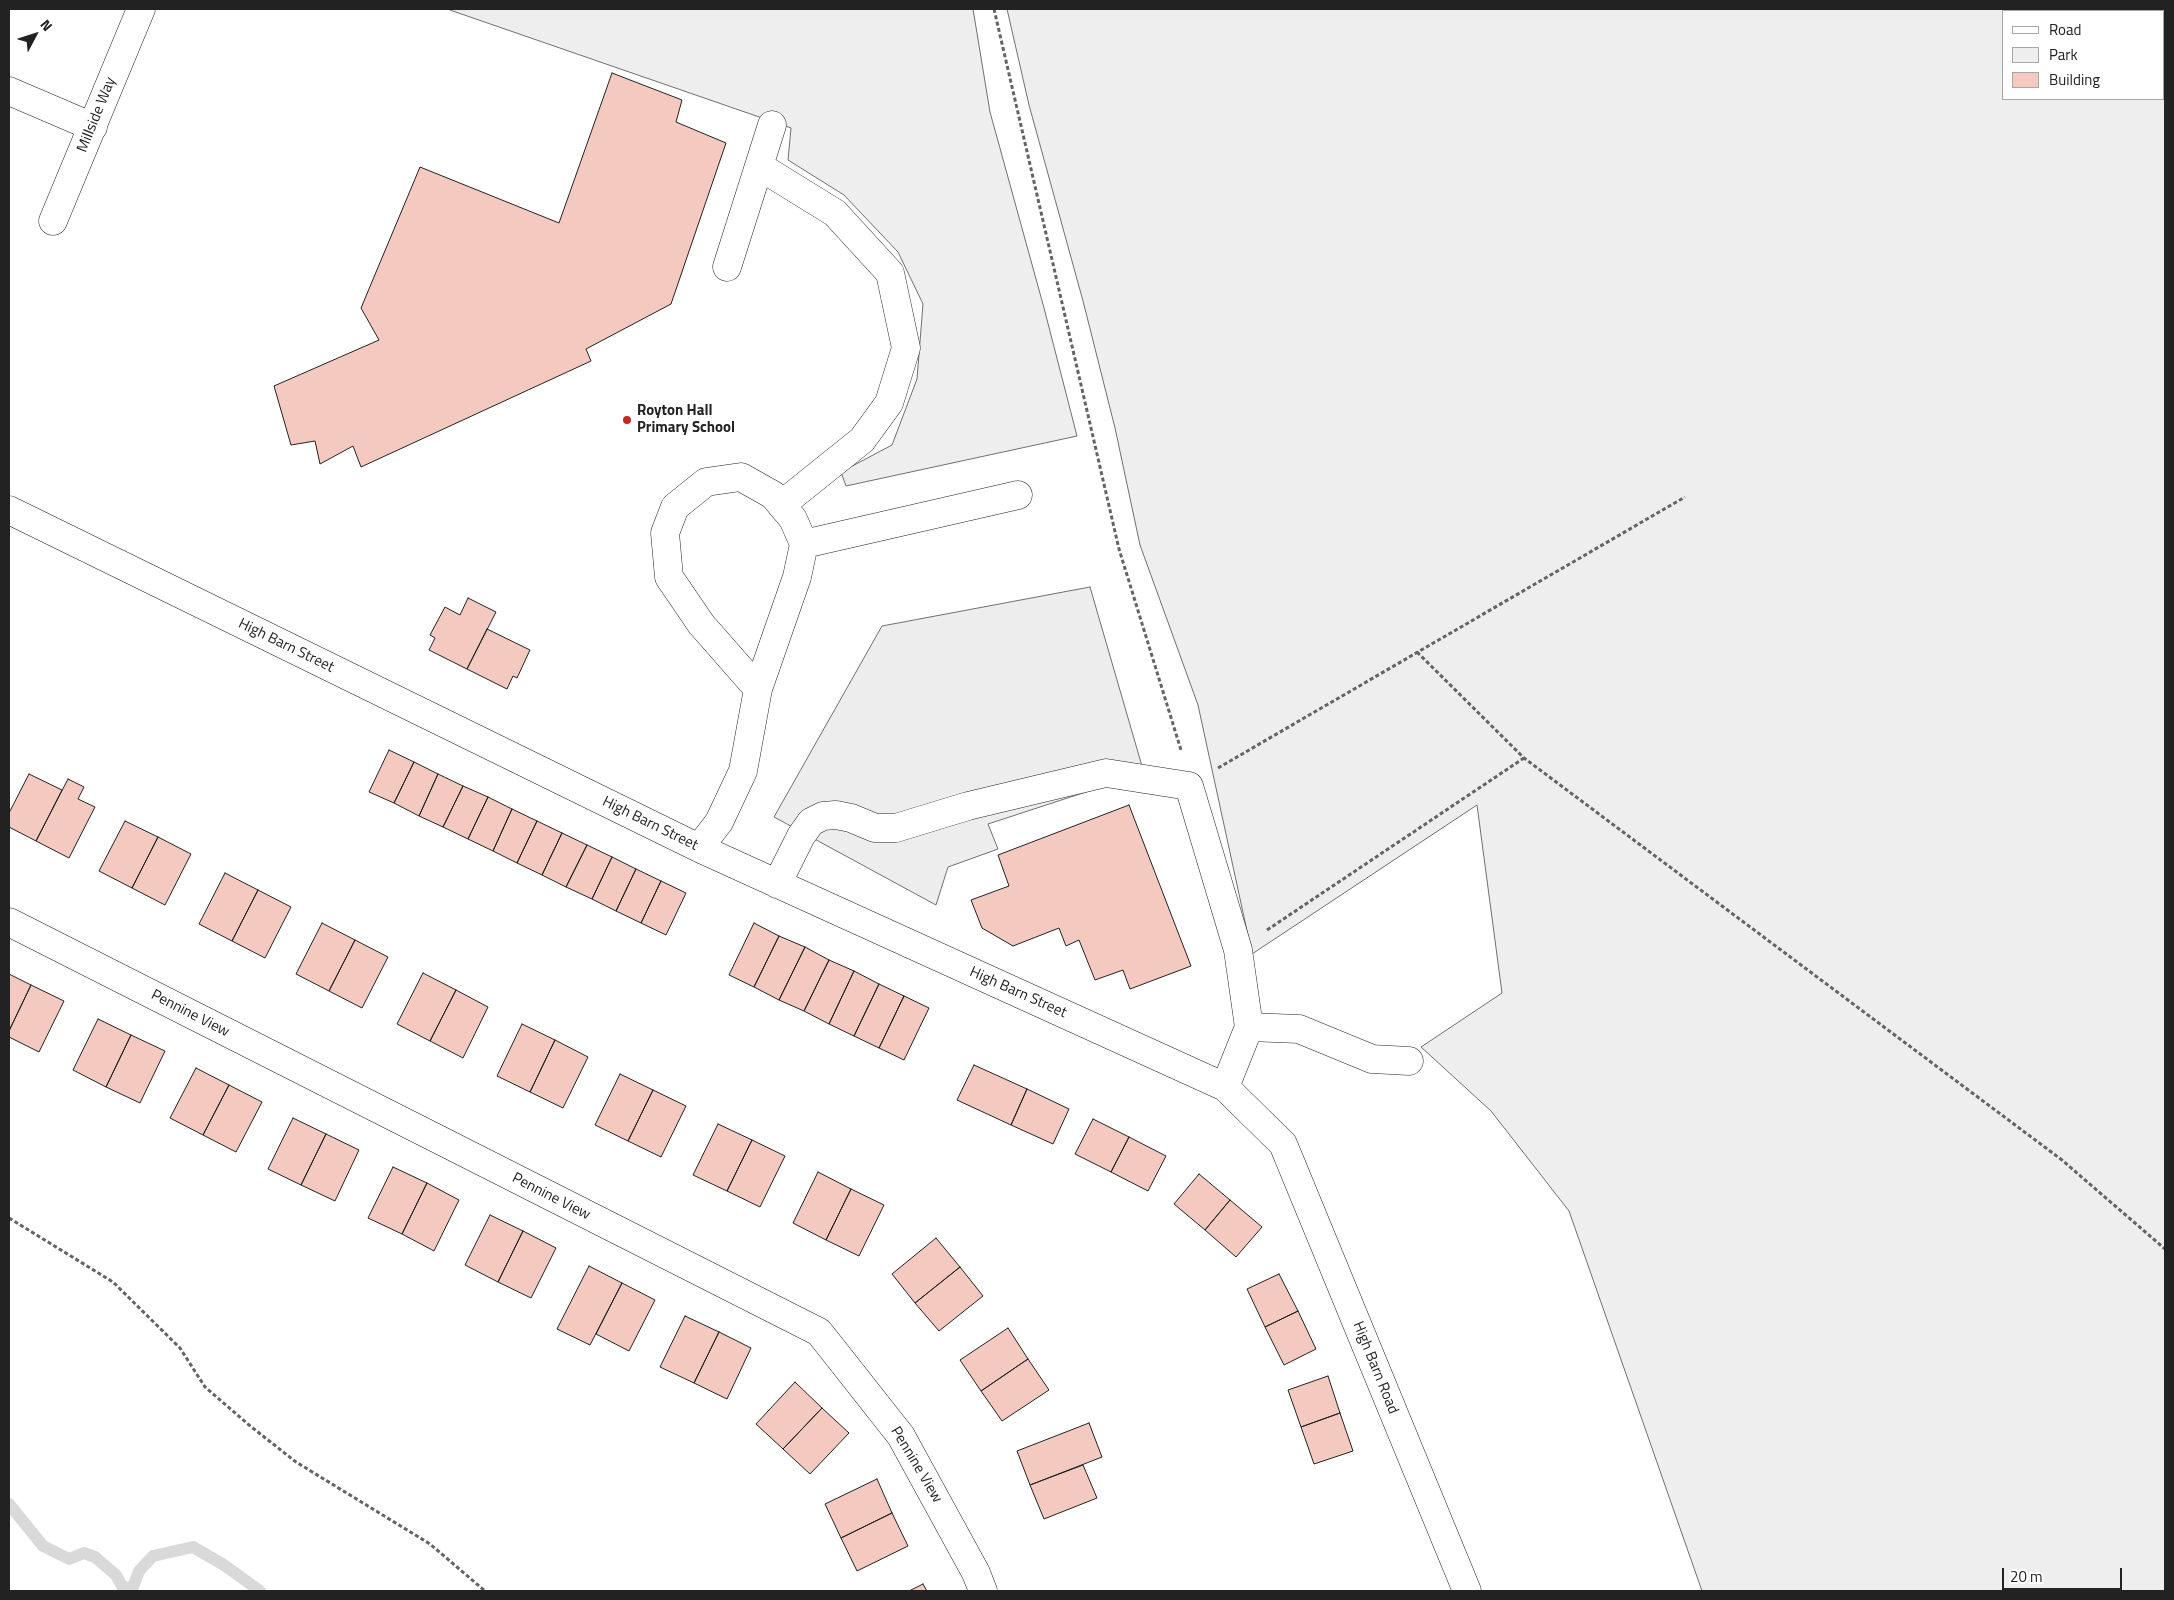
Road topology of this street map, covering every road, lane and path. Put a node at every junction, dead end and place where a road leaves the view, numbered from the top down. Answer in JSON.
{"nodes":[{"id":1,"x":141,"y":9,"type":"edge"},
{"id":2,"x":994,"y":9,"type":"edge"},
{"id":3,"x":9,"y":91,"type":"edge"},
{"id":4,"x":772,"y":125,"type":"dead end"},
{"id":5,"x":93,"y":127,"type":"junction"},
{"id":6,"x":759,"y":166,"type":"junction"},
{"id":7,"x":53,"y":221,"type":"dead end"},
{"id":8,"x":727,"y":267,"type":"dead end"},
{"id":9,"x":1018,"y":495,"type":"dead end"},
{"id":10,"x":1685,"y":497,"type":"dead end"},
{"id":11,"x":781,"y":505,"type":"junction"},
{"id":12,"x":9,"y":510,"type":"edge"},
{"id":13,"x":804,"y":544,"type":"junction"},
{"id":14,"x":1417,"y":652,"type":"junction"},
{"id":15,"x":758,"y":689,"type":"junction"},
{"id":16,"x":1524,"y":758,"type":"junction"},
{"id":17,"x":1189,"y":786,"type":"junction"},
{"id":18,"x":699,"y":848,"type":"junction"},
{"id":19,"x":778,"y":884,"type":"junction"},
{"id":20,"x":9,"y":922,"type":"edge"},
{"id":21,"x":1238,"y":950,"type":"junction"},
{"id":22,"x":1249,"y":1026,"type":"junction"},
{"id":23,"x":1409,"y":1061,"type":"dead end"},
{"id":24,"x":1226,"y":1087,"type":"junction"},
{"id":25,"x":1283,"y":1144,"type":"joint"},
{"id":26,"x":9,"y":1218,"type":"edge"},
{"id":27,"x":2165,"y":1249,"type":"edge"},
{"id":28,"x":485,"y":1591,"type":"edge"},
{"id":29,"x":983,"y":1591,"type":"edge"},
{"id":30,"x":1467,"y":1591,"type":"edge"}],
"edges":[{"from":1,"to":5,"type":"street","name":"Millside Way"},
{"from":2,"to":17,"type":"path"},
{"from":3,"to":5,"type":"street"},
{"from":4,"to":6,"type":"street"},
{"from":5,"to":7,"type":"street","name":"Millside Way"},
{"from":6,"to":8,"type":"street"},
{"from":6,"to":11,"type":"street"},
{"from":9,"to":13,"type":"street"},
{"from":10,"to":14,"type":"path"},
{"from":11,"to":13,"type":"street"},
{"from":11,"to":15,"type":"street"},
{"from":12,"to":18,"type":"street","name":"High Barn Street"},
{"from":13,"to":15,"type":"street"},
{"from":14,"to":16,"type":"path"},
{"from":14,"to":17,"type":"path"},
{"from":15,"to":18,"type":"street"},
{"from":16,"to":21,"type":"path"},
{"from":16,"to":27,"type":"path"},
{"from":17,"to":19,"type":"street"},
{"from":17,"to":21,"type":"street"},
{"from":18,"to":19,"type":"street","name":"High Barn Street"},
{"from":19,"to":24,"type":"street","name":"High Barn Street"},
{"from":20,"to":29,"type":"street","name":"Pennine View"},
{"from":21,"to":22,"type":"street"},
{"from":22,"to":23,"type":"street"},
{"from":22,"to":24,"type":"street"},
{"from":24,"to":25,"type":"street","name":"High Barn Street"},
{"from":25,"to":30,"type":"street","name":"High Barn Road"},
{"from":26,"to":28,"type":"path"}]}
